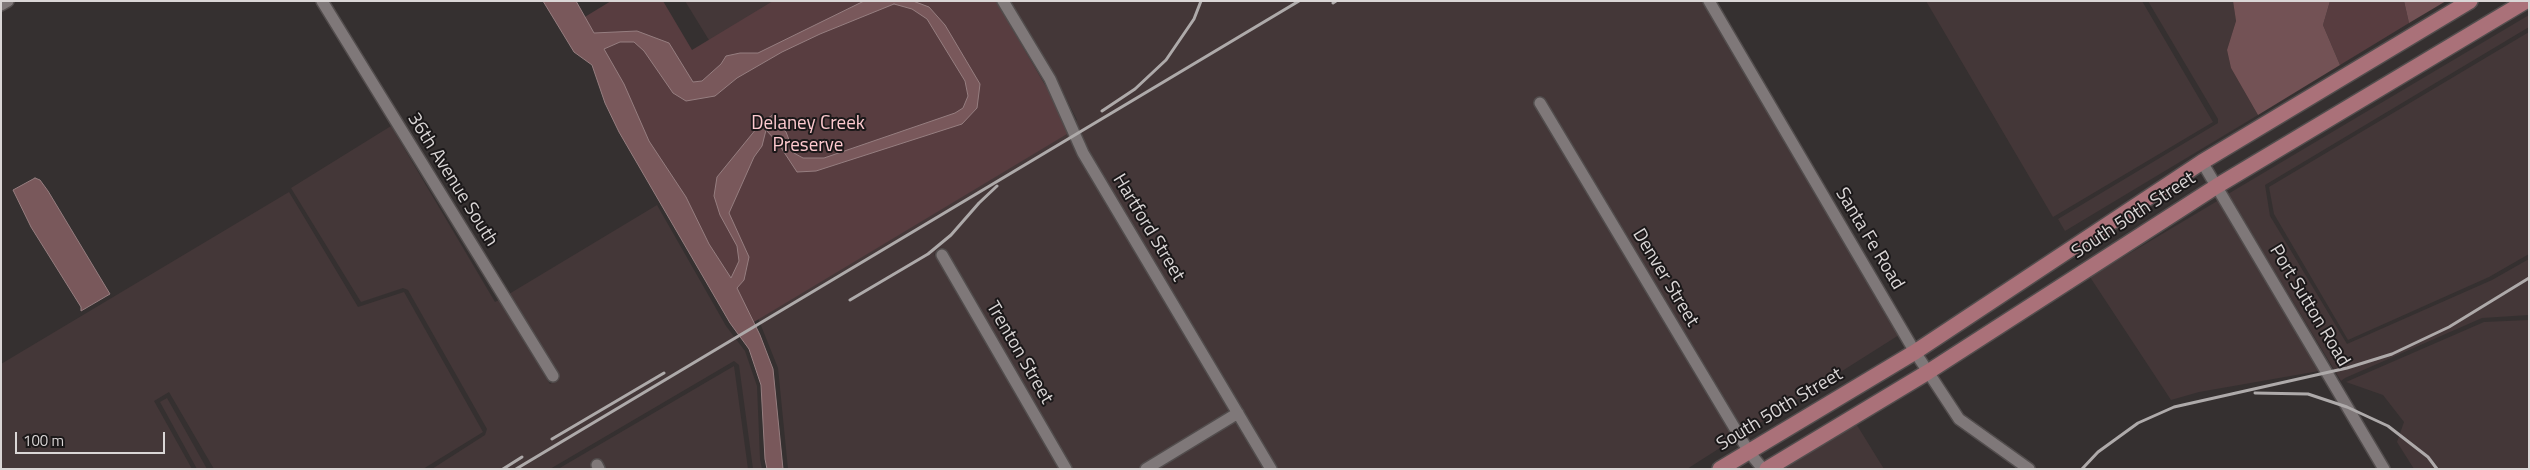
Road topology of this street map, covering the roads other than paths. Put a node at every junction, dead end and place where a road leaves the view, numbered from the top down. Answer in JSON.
{"nodes":[{"id":1,"x":8,"y":1,"type":"edge"},
{"id":2,"x":322,"y":1,"type":"edge"},
{"id":3,"x":1003,"y":1,"type":"edge"},
{"id":4,"x":1709,"y":1,"type":"edge"},
{"id":5,"x":2470,"y":1,"type":"edge"},
{"id":6,"x":2526,"y":1,"type":"edge"},
{"id":7,"x":1,"y":5,"type":"edge"},
{"id":8,"x":1540,"y":103,"type":"dead end"},
{"id":9,"x":2202,"y":162,"type":"junction"},
{"id":10,"x":2217,"y":186,"type":"junction"},
{"id":11,"x":942,"y":255,"type":"dead end"},
{"id":12,"x":1915,"y":352,"type":"junction"},
{"id":13,"x":1928,"y":372,"type":"junction"},
{"id":14,"x":553,"y":376,"type":"dead end"},
{"id":15,"x":1238,"y":413,"type":"junction"},
{"id":16,"x":1749,"y":452,"type":"junction"},
{"id":17,"x":1066,"y":469,"type":"edge"},
{"id":18,"x":1146,"y":469,"type":"edge"},
{"id":19,"x":1271,"y":469,"type":"edge"},
{"id":20,"x":1720,"y":469,"type":"edge"},
{"id":21,"x":1763,"y":469,"type":"edge"},
{"id":22,"x":1767,"y":469,"type":"edge"},
{"id":23,"x":2029,"y":469,"type":"edge"},
{"id":24,"x":2384,"y":469,"type":"edge"}],
"edges":[{"from":1,"to":7,"type":"street"},
{"from":2,"to":14,"type":"street","name":"36th Avenue South"},
{"from":3,"to":15,"type":"street","name":"Hartford Street"},
{"from":4,"to":12,"type":"street","name":"Santa Fe Road"},
{"from":5,"to":9,"type":"main road","name":"South 50th Street"},
{"from":6,"to":10,"type":"main road","name":"South 50th Street"},
{"from":8,"to":16,"type":"street","name":"Denver Street"},
{"from":9,"to":10,"type":"street","name":"Port Sutton Road"},
{"from":9,"to":12,"type":"main road","name":"South 50th Street"},
{"from":10,"to":13,"type":"main road","name":"South 50th Street"},
{"from":10,"to":24,"type":"street","name":"Port Sutton Road"},
{"from":11,"to":17,"type":"street","name":"Trenton Street"},
{"from":12,"to":13,"type":"street","name":"Santa Fe Road"},
{"from":12,"to":16,"type":"main road","name":"South 50th Street"},
{"from":13,"to":22,"type":"main road","name":"South 50th Street"},
{"from":13,"to":23,"type":"street","name":"Santa Fe Road"},
{"from":15,"to":18,"type":"street"},
{"from":15,"to":19,"type":"street","name":"Hartford Street"},
{"from":16,"to":20,"type":"main road","name":"South 50th Street"},
{"from":16,"to":21,"type":"street","name":"Denver Street"}]}
